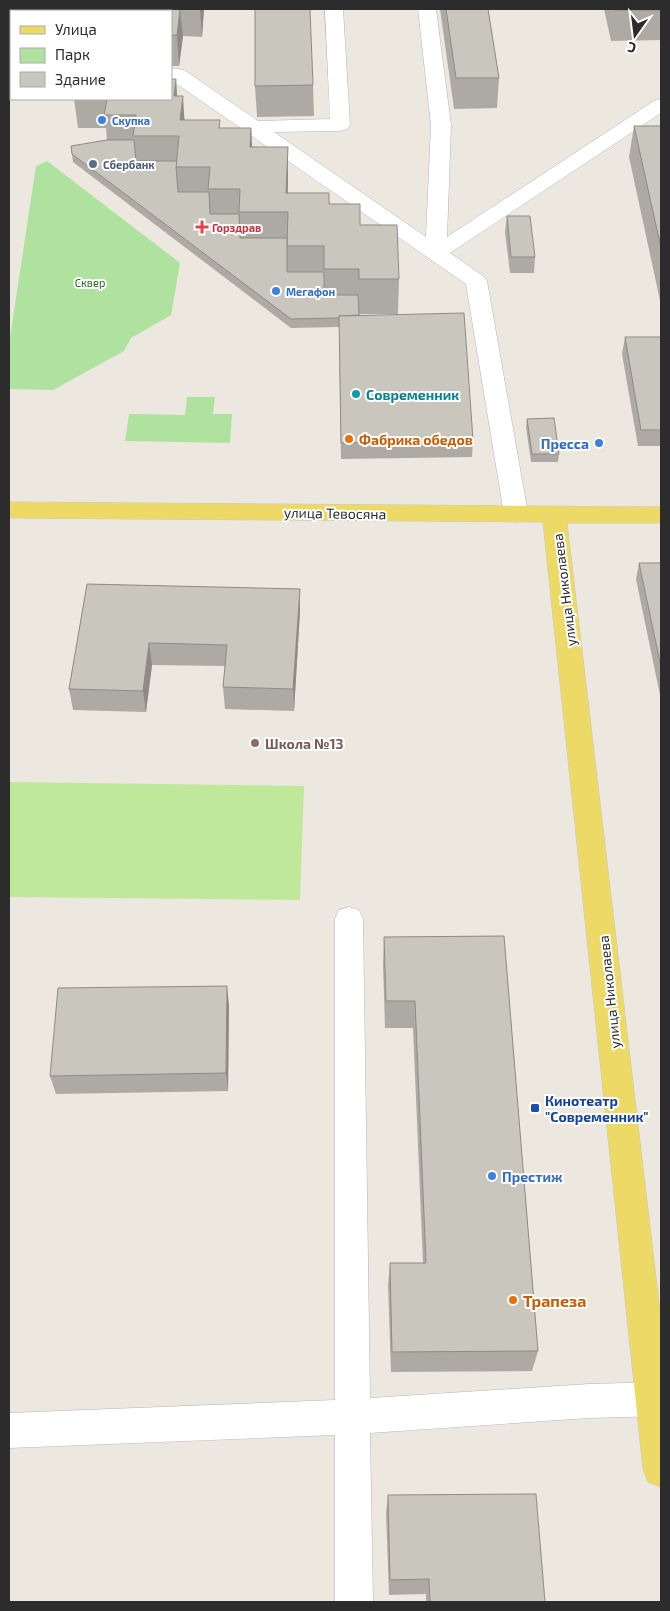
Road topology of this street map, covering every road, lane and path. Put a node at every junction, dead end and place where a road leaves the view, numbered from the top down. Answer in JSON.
{"nodes":[{"id":1,"x":334,"y":9,"type":"edge"},
{"id":2,"x":427,"y":9,"type":"edge"},
{"id":3,"x":172,"y":74,"type":"edge"},
{"id":4,"x":661,"y":106,"type":"edge"},
{"id":5,"x":250,"y":126,"type":"junction"},
{"id":6,"x":436,"y":253,"type":"junction"},
{"id":7,"x":9,"y":510,"type":"edge"},
{"id":8,"x":516,"y":514,"type":"junction"},
{"id":9,"x":554,"y":515,"type":"junction"},
{"id":10,"x":661,"y":515,"type":"edge"},
{"id":11,"x":349,"y":919,"type":"dead end"},
{"id":12,"x":658,"y":1399,"type":"edge"},
{"id":13,"x":352,"y":1417,"type":"junction"},
{"id":14,"x":9,"y":1431,"type":"edge"},
{"id":15,"x":661,"y":1470,"type":"edge"},
{"id":16,"x":354,"y":1602,"type":"edge"}],
"edges":[{"from":1,"to":5,"type":"lane"},
{"from":2,"to":6,"type":"lane"},
{"from":3,"to":5,"type":"lane"},
{"from":4,"to":6,"type":"lane"},
{"from":5,"to":6,"type":"lane"},
{"from":6,"to":8,"type":"lane"},
{"from":7,"to":8,"type":"main road","name":"улица Тевосяна"},
{"from":8,"to":9,"type":"main road","name":"улица Тевосяна"},
{"from":9,"to":10,"type":"main road","name":"улица Тевосяна"},
{"from":9,"to":12,"type":"main road","name":"улица Николаева"},
{"from":11,"to":13,"type":"lane"},
{"from":12,"to":13,"type":"lane"},
{"from":12,"to":15,"type":"main road","name":"улица Николаева"},
{"from":13,"to":14,"type":"lane"},
{"from":13,"to":16,"type":"lane"}]}
